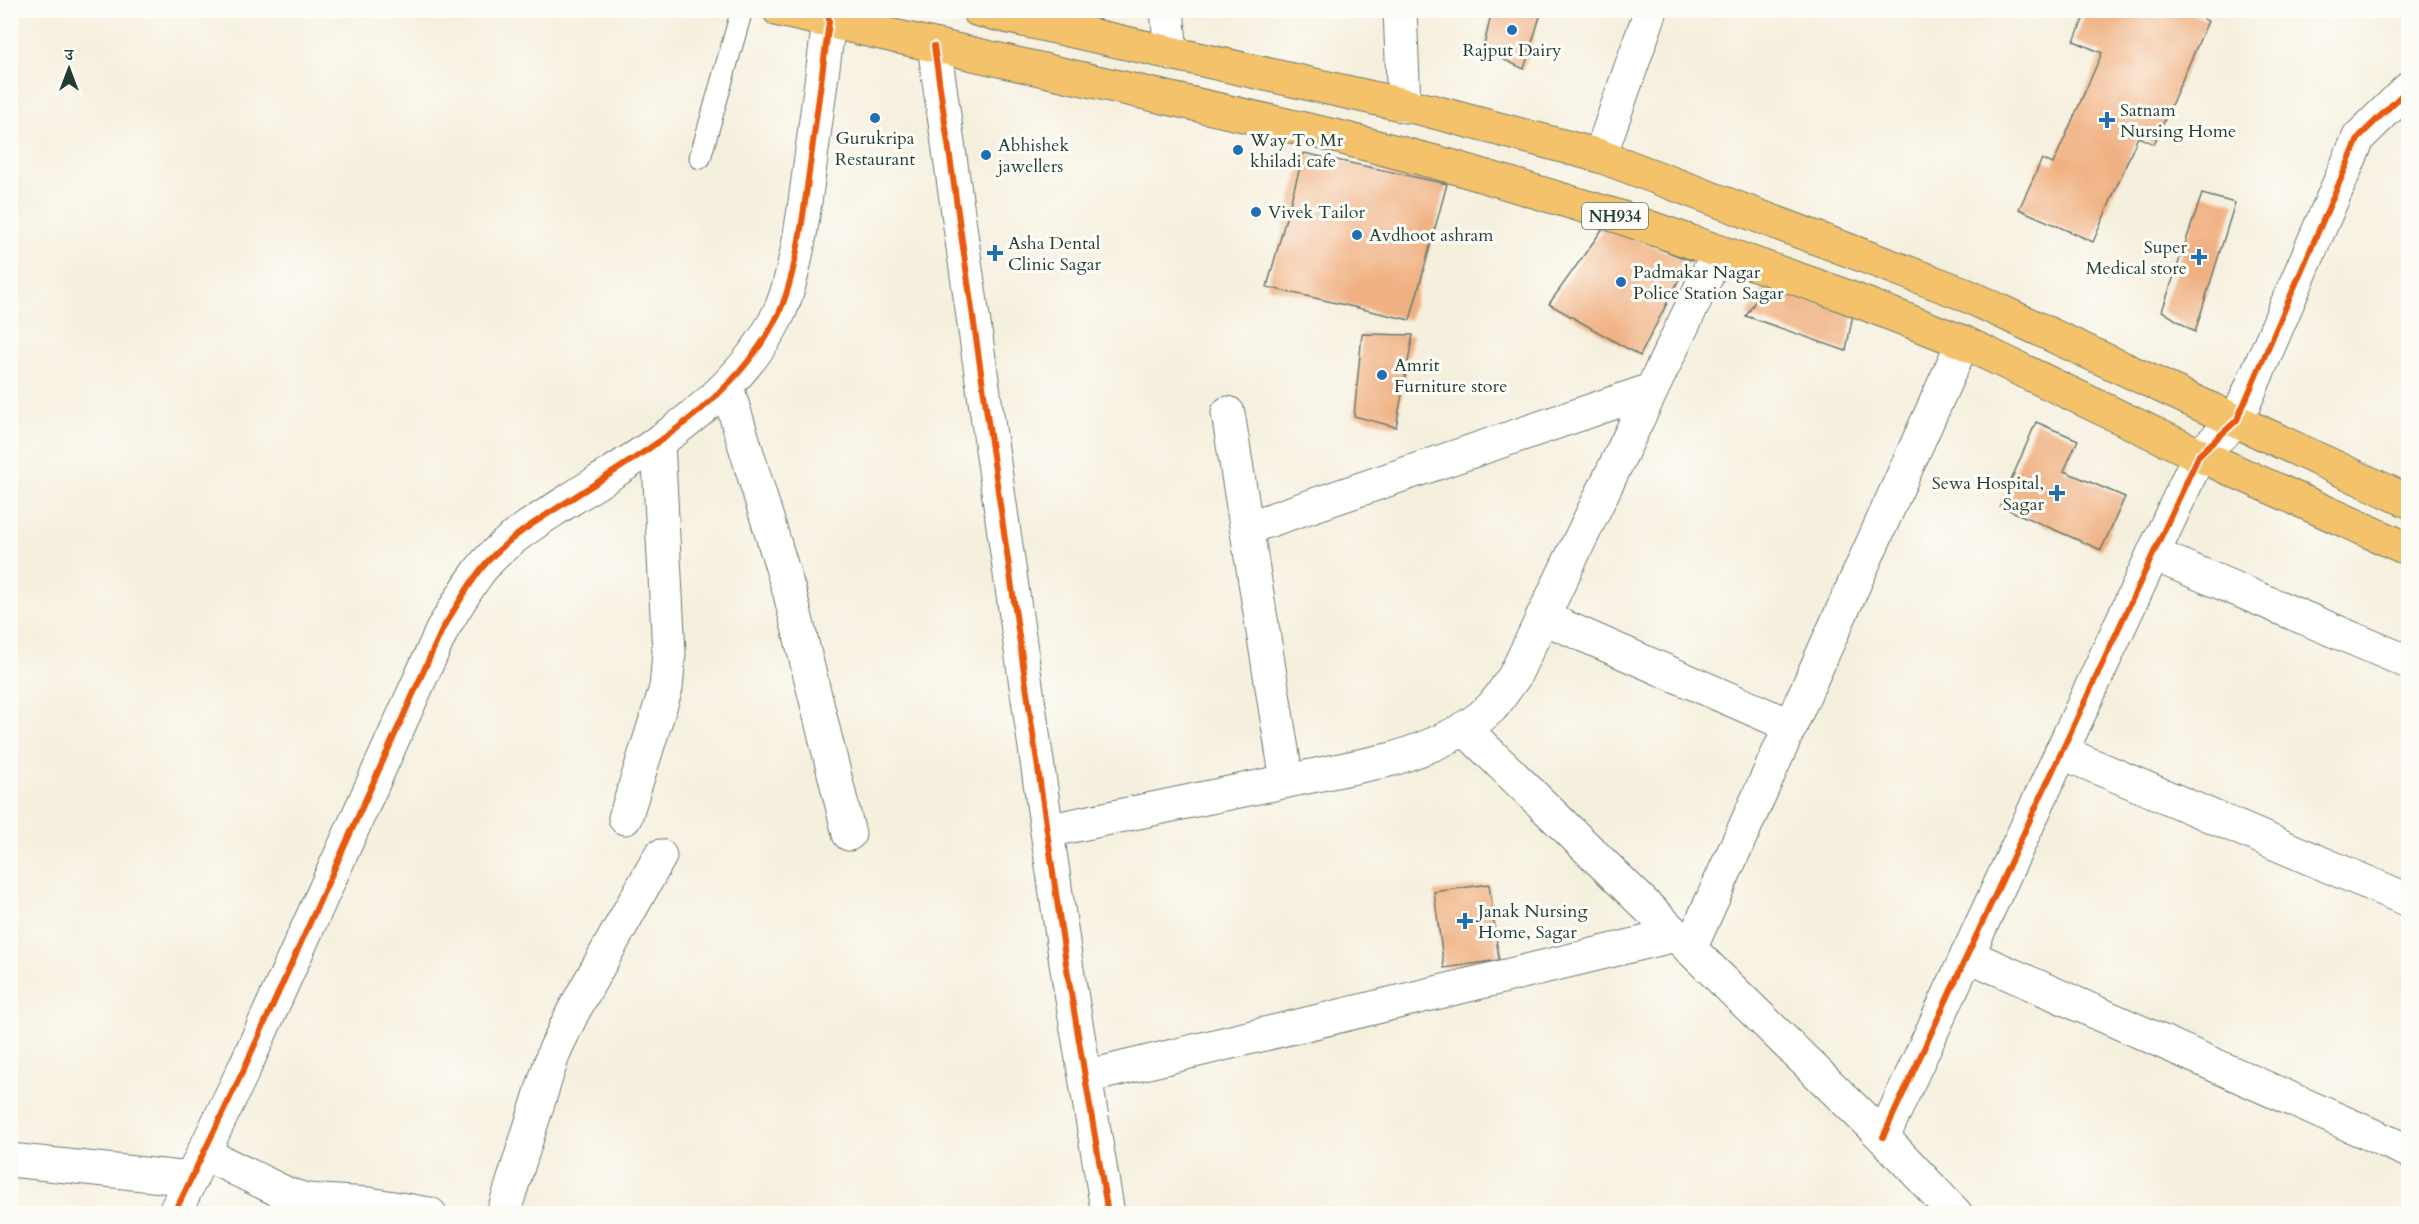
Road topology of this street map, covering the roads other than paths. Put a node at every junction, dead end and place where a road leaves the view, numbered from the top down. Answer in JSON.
{"nodes":[{"id":1,"x":742,"y":10,"type":"edge"},
{"id":2,"x":779,"y":10,"type":"edge"},
{"id":3,"x":978,"y":10,"type":"edge"},
{"id":4,"x":1167,"y":10,"type":"edge"},
{"id":5,"x":1400,"y":10,"type":"edge"},
{"id":6,"x":1651,"y":10,"type":"edge"},
{"id":7,"x":828,"y":16,"type":"edge"},
{"id":8,"x":934,"y":46,"type":"junction"},
{"id":9,"x":1171,"y":54,"type":"junction"},
{"id":10,"x":2409,"y":89,"type":"edge"},
{"id":11,"x":1404,"y":105,"type":"junction"},
{"id":12,"x":1600,"y":156,"type":"junction"},
{"id":13,"x":700,"y":158,"type":"dead end"},
{"id":14,"x":1718,"y":252,"type":"junction"},
{"id":15,"x":1963,"y":342,"type":"junction"},
{"id":16,"x":727,"y":387,"type":"junction"},
{"id":17,"x":1652,"y":390,"type":"junction"},
{"id":18,"x":1228,"y":413,"type":"dead end"},
{"id":19,"x":2237,"y":420,"type":"junction"},
{"id":20,"x":658,"y":442,"type":"junction"},
{"id":21,"x":2199,"y":455,"type":"junction"},
{"id":22,"x":2409,"y":501,"type":"edge"},
{"id":23,"x":1247,"y":528,"type":"junction"},
{"id":24,"x":2409,"y":549,"type":"edge"},
{"id":25,"x":2153,"y":554,"type":"junction"},
{"id":26,"x":1542,"y":617,"type":"junction"},
{"id":27,"x":2409,"y":662,"type":"edge"},
{"id":28,"x":1791,"y":726,"type":"junction"},
{"id":29,"x":1464,"y":728,"type":"junction"},
{"id":30,"x":2061,"y":752,"type":"junction"},
{"id":31,"x":1287,"y":781,"type":"junction"},
{"id":32,"x":625,"y":818,"type":"dead end"},
{"id":33,"x":1047,"y":831,"type":"junction"},
{"id":34,"x":849,"y":834,"type":"dead end"},
{"id":35,"x":660,"y":856,"type":"dead end"},
{"id":36,"x":2409,"y":900,"type":"edge"},
{"id":37,"x":1683,"y":942,"type":"junction"},
{"id":38,"x":1967,"y":955,"type":"junction"},
{"id":39,"x":1086,"y":1077,"type":"junction"},
{"id":40,"x":1882,"y":1137,"type":"junction"},
{"id":41,"x":2409,"y":1151,"type":"edge"},
{"id":42,"x":10,"y":1160,"type":"edge"},
{"id":43,"x":197,"y":1166,"type":"junction"},
{"id":44,"x":174,"y":1214,"type":"edge"},
{"id":45,"x":430,"y":1214,"type":"edge"},
{"id":46,"x":503,"y":1214,"type":"edge"},
{"id":47,"x":1108,"y":1214,"type":"edge"},
{"id":48,"x":1956,"y":1214,"type":"edge"}],
"edges":[{"from":1,"to":13,"type":"lane"},
{"from":2,"to":7,"type":"highway","number":"NH934"},
{"from":3,"to":9,"type":"highway"},
{"from":4,"to":9,"type":"street"},
{"from":5,"to":11,"type":"street"},
{"from":6,"to":12,"type":"street"},
{"from":7,"to":8,"type":"highway","number":"NH934"},
{"from":7,"to":16,"type":"street"},
{"from":8,"to":14,"type":"highway","number":"NH934"},
{"from":8,"to":33,"type":"street"},
{"from":9,"to":11,"type":"highway"},
{"from":10,"to":19,"type":"street"},
{"from":11,"to":12,"type":"highway"},
{"from":12,"to":19,"type":"highway"},
{"from":14,"to":15,"type":"highway","number":"NH934"},
{"from":14,"to":17,"type":"street"},
{"from":15,"to":21,"type":"highway","number":"NH934"},
{"from":15,"to":28,"type":"street"},
{"from":16,"to":20,"type":"street"},
{"from":16,"to":34,"type":"street"},
{"from":17,"to":23,"type":"street"},
{"from":17,"to":26,"type":"street"},
{"from":18,"to":23,"type":"street"},
{"from":19,"to":21,"type":"street"},
{"from":19,"to":22,"type":"highway"},
{"from":20,"to":32,"type":"street"},
{"from":20,"to":43,"type":"street"},
{"from":21,"to":24,"type":"highway","number":"NH934"},
{"from":21,"to":25,"type":"street"},
{"from":23,"to":31,"type":"street"},
{"from":25,"to":27,"type":"street"},
{"from":25,"to":30,"type":"street"},
{"from":26,"to":28,"type":"street"},
{"from":26,"to":29,"type":"street"},
{"from":28,"to":37,"type":"street"},
{"from":29,"to":31,"type":"street"},
{"from":29,"to":37,"type":"street"},
{"from":30,"to":36,"type":"street"},
{"from":30,"to":38,"type":"street"},
{"from":31,"to":33,"type":"street"},
{"from":33,"to":39,"type":"street"},
{"from":35,"to":46,"type":"street"},
{"from":37,"to":39,"type":"street"},
{"from":37,"to":40,"type":"street"},
{"from":38,"to":40,"type":"street"},
{"from":38,"to":41,"type":"street"},
{"from":39,"to":47,"type":"street"},
{"from":40,"to":48,"type":"street"},
{"from":42,"to":43,"type":"street"},
{"from":43,"to":44,"type":"street"},
{"from":43,"to":45,"type":"street"}]}
